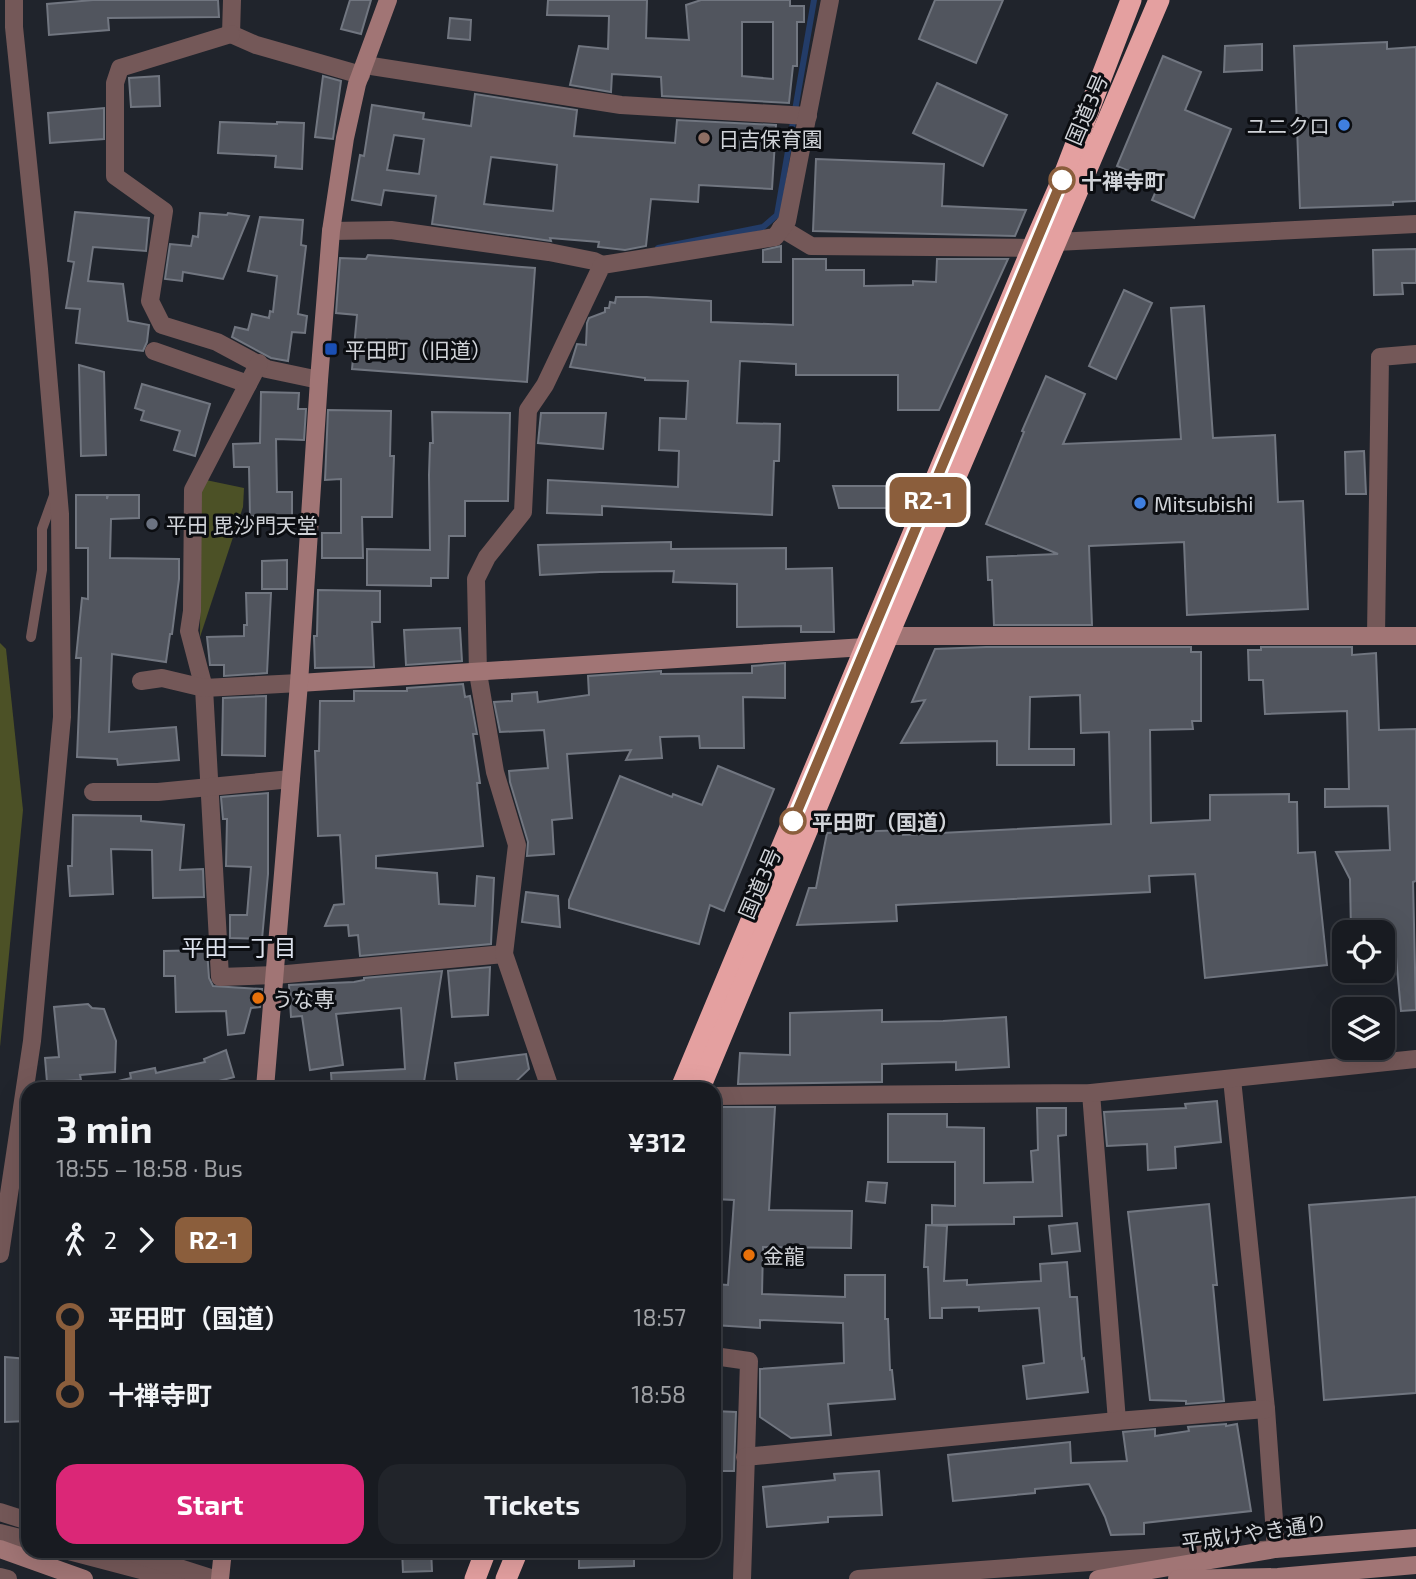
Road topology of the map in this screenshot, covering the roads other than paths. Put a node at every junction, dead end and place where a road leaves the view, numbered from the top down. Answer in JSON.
{"nodes":[{"id":1,"x":14,"y":0,"type":"edge"},
{"id":2,"x":232,"y":0,"type":"edge"},
{"id":3,"x":388,"y":0,"type":"edge"},
{"id":4,"x":830,"y":0,"type":"edge"},
{"id":5,"x":1131,"y":0,"type":"edge"},
{"id":6,"x":1159,"y":0,"type":"edge"},
{"id":7,"x":231,"y":34,"type":"junction"},
{"id":8,"x":363,"y":70,"type":"junction"},
{"id":9,"x":808,"y":116,"type":"junction"},
{"id":10,"x":1416,"y":224,"type":"edge"},
{"id":11,"x":782,"y":228,"type":"junction"},
{"id":12,"x":331,"y":231,"type":"junction"},
{"id":13,"x":1056,"y":243,"type":"junction"},
{"id":14,"x":1032,"y":248,"type":"junction"},
{"id":15,"x":602,"y":265,"type":"junction"},
{"id":16,"x":154,"y":351,"type":"dead end"},
{"id":17,"x":1416,"y":354,"type":"edge"},
{"id":18,"x":259,"y":363,"type":"junction"},
{"id":19,"x":319,"y":380,"type":"junction"},
{"id":20,"x":248,"y":384,"type":"junction"},
{"id":21,"x":58,"y":486,"type":"junction"},
{"id":22,"x":888,"y":636,"type":"junction"},
{"id":23,"x":1376,"y":636,"type":"junction"},
{"id":24,"x":1416,"y":636,"type":"edge"},
{"id":25,"x":31,"y":637,"type":"dead end"},
{"id":26,"x":865,"y":647,"type":"junction"},
{"id":27,"x":478,"y":673,"type":"junction"},
{"id":28,"x":141,"y":681,"type":"dead end"},
{"id":29,"x":299,"y":683,"type":"junction"},
{"id":30,"x":204,"y":688,"type":"junction"},
{"id":31,"x":291,"y":779,"type":"junction"},
{"id":32,"x":210,"y":787,"type":"junction"},
{"id":33,"x":93,"y":792,"type":"dead end"},
{"id":34,"x":504,"y":954,"type":"junction"},
{"id":35,"x":276,"y":975,"type":"junction"},
{"id":36,"x":1416,"y":1059,"type":"edge"},
{"id":37,"x":1232,"y":1079,"type":"junction"},
{"id":38,"x":26,"y":1082,"type":"edge"},
{"id":39,"x":266,"y":1082,"type":"edge"},
{"id":40,"x":548,"y":1082,"type":"edge"},
{"id":41,"x":684,"y":1082,"type":"edge"},
{"id":42,"x":702,"y":1082,"type":"edge"},
{"id":43,"x":1091,"y":1093,"type":"junction"},
{"id":44,"x":721,"y":1096,"type":"edge"},
{"id":45,"x":21,"y":1114,"type":"edge"},
{"id":46,"x":0,"y":1254,"type":"edge"},
{"id":47,"x":721,"y":1357,"type":"edge"},
{"id":48,"x":1266,"y":1409,"type":"junction"},
{"id":49,"x":1117,"y":1421,"type":"junction"},
{"id":50,"x":745,"y":1457,"type":"junction"},
{"id":51,"x":0,"y":1512,"type":"edge"},
{"id":52,"x":21,"y":1519,"type":"edge"},
{"id":53,"x":0,"y":1533,"type":"edge"},
{"id":54,"x":21,"y":1538,"type":"edge"},
{"id":55,"x":1416,"y":1538,"type":"edge"},
{"id":56,"x":0,"y":1549,"type":"edge"},
{"id":57,"x":1275,"y":1549,"type":"junction"},
{"id":58,"x":21,"y":1557,"type":"edge"},
{"id":59,"x":24,"y":1558,"type":"edge"},
{"id":60,"x":95,"y":1558,"type":"edge"},
{"id":61,"x":147,"y":1558,"type":"edge"},
{"id":62,"x":222,"y":1558,"type":"edge"},
{"id":63,"x":483,"y":1558,"type":"edge"},
{"id":64,"x":515,"y":1558,"type":"edge"},
{"id":65,"x":0,"y":1559,"type":"edge"},
{"id":66,"x":1416,"y":1565,"type":"edge"},
{"id":67,"x":47,"y":1567,"type":"junction"},
{"id":68,"x":0,"y":1577,"type":"edge"},
{"id":69,"x":1273,"y":1578,"type":"edge"},
{"id":70,"x":8,"y":1579,"type":"edge"},
{"id":71,"x":84,"y":1579,"type":"edge"},
{"id":72,"x":175,"y":1579,"type":"edge"},
{"id":73,"x":214,"y":1579,"type":"edge"},
{"id":74,"x":220,"y":1579,"type":"edge"},
{"id":75,"x":475,"y":1579,"type":"edge"},
{"id":76,"x":506,"y":1579,"type":"edge"},
{"id":77,"x":742,"y":1579,"type":"edge"},
{"id":78,"x":858,"y":1579,"type":"edge"},
{"id":79,"x":1098,"y":1579,"type":"edge"},
{"id":80,"x":1177,"y":1579,"type":"edge"}],
"edges":[{"from":1,"to":21,"type":"street"},
{"from":2,"to":7,"type":"street"},
{"from":3,"to":8,"type":"street"},
{"from":4,"to":9,"type":"street"},
{"from":5,"to":14,"type":"highway","name":"国道3号"},
{"from":6,"to":13,"type":"highway","name":"国道3号"},
{"from":7,"to":8,"type":"street"},
{"from":7,"to":18,"type":"street"},
{"from":8,"to":9,"type":"street"},
{"from":8,"to":12,"type":"street"},
{"from":9,"to":11,"type":"street"},
{"from":10,"to":13,"type":"street"},
{"from":11,"to":14,"type":"street"},
{"from":11,"to":15,"type":"street"},
{"from":12,"to":15,"type":"street"},
{"from":12,"to":19,"type":"street"},
{"from":13,"to":22,"type":"highway","name":"国道3号"},
{"from":14,"to":26,"type":"highway","name":"国道3号"},
{"from":15,"to":27,"type":"street"},
{"from":16,"to":20,"type":"street"},
{"from":17,"to":23,"type":"street"},
{"from":18,"to":19,"type":"street"},
{"from":18,"to":20,"type":"street"},
{"from":19,"to":29,"type":"street"},
{"from":20,"to":30,"type":"street"},
{"from":21,"to":25,"type":"lane"},
{"from":21,"to":38,"type":"street"},
{"from":22,"to":23,"type":"street"},
{"from":22,"to":26,"type":"street"},
{"from":22,"to":42,"type":"highway","name":"国道3号"},
{"from":23,"to":24,"type":"street"},
{"from":26,"to":27,"type":"street"},
{"from":26,"to":41,"type":"highway","name":"国道3号"},
{"from":27,"to":29,"type":"street"},
{"from":27,"to":34,"type":"street"},
{"from":28,"to":30,"type":"street"},
{"from":29,"to":30,"type":"street"},
{"from":29,"to":31,"type":"street"},
{"from":30,"to":32,"type":"street"},
{"from":31,"to":32,"type":"street"},
{"from":31,"to":35,"type":"street"},
{"from":32,"to":33,"type":"street"},
{"from":32,"to":35,"type":"street"},
{"from":34,"to":35,"type":"street"},
{"from":34,"to":40,"type":"street"},
{"from":35,"to":39,"type":"street"},
{"from":36,"to":37,"type":"street"},
{"from":37,"to":43,"type":"street"},
{"from":37,"to":48,"type":"street"},
{"from":43,"to":44,"type":"street"},
{"from":43,"to":49,"type":"street"},
{"from":45,"to":46,"type":"street"},
{"from":47,"to":50,"type":"street"},
{"from":48,"to":49,"type":"street"},
{"from":48,"to":57,"type":"street"},
{"from":49,"to":50,"type":"street"},
{"from":50,"to":77,"type":"street"},
{"from":51,"to":52,"type":"street"},
{"from":53,"to":54,"type":"street"},
{"from":55,"to":57,"type":"street","name":"平成けやき通り"},
{"from":56,"to":58,"type":"street"},
{"from":57,"to":78,"type":"street"},
{"from":57,"to":79,"type":"street","name":"平成けやき通り"},
{"from":59,"to":67,"type":"street"},
{"from":60,"to":72,"type":"street"},
{"from":61,"to":73,"type":"street"},
{"from":62,"to":74,"type":"street"},
{"from":63,"to":75,"type":"highway"},
{"from":64,"to":76,"type":"highway"},
{"from":65,"to":67,"type":"street"},
{"from":66,"to":69,"type":"street","name":"平成けやき通り"},
{"from":67,"to":71,"type":"street"},
{"from":68,"to":70,"type":"street"},
{"from":69,"to":80,"type":"street","name":"平成けやき通り"}]}
